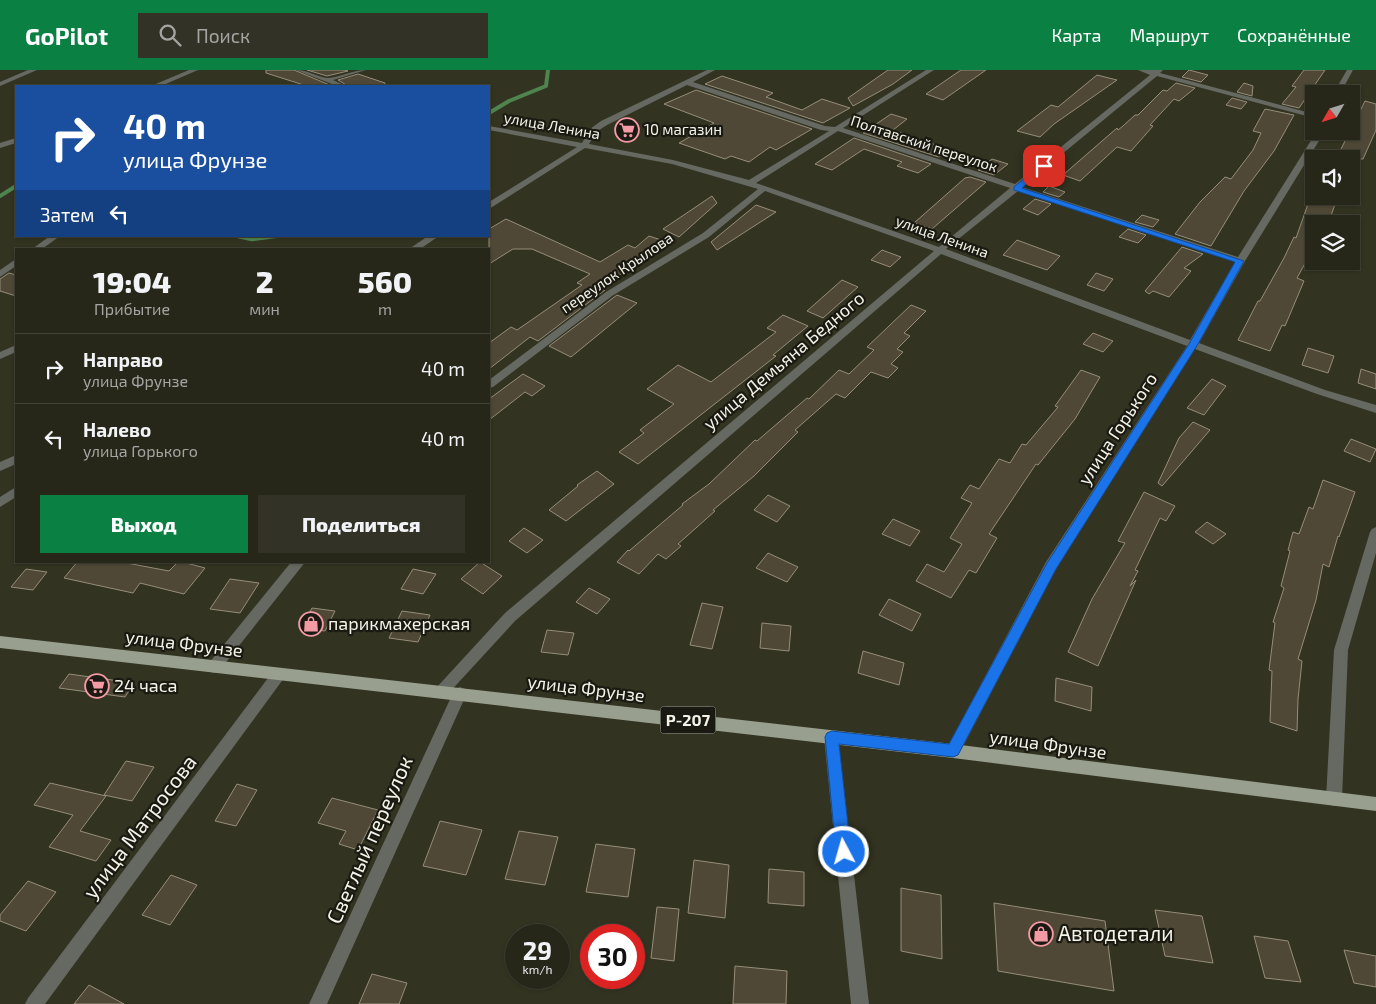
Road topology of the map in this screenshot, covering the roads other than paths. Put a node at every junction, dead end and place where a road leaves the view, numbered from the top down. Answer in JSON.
{"nodes":[{"id":1,"x":34,"y":70,"type":"edge"},
{"id":2,"x":195,"y":70,"type":"edge"},
{"id":3,"x":299,"y":70,"type":"edge"},
{"id":4,"x":363,"y":70,"type":"edge"},
{"id":5,"x":712,"y":70,"type":"edge"},
{"id":6,"x":931,"y":70,"type":"edge"},
{"id":7,"x":1141,"y":70,"type":"edge"},
{"id":8,"x":1350,"y":70,"type":"edge"},
{"id":9,"x":1158,"y":72,"type":"edge"},
{"id":10,"x":326,"y":80,"type":"junction"},
{"id":11,"x":685,"y":82,"type":"junction"},
{"id":12,"x":0,"y":84,"type":"edge"},
{"id":13,"x":162,"y":85,"type":"edge"},
{"id":14,"x":340,"y":85,"type":"edge"},
{"id":15,"x":1341,"y":85,"type":"edge"},
{"id":16,"x":1305,"y":113,"type":"edge"},
{"id":17,"x":490,"y":128,"type":"edge"},
{"id":18,"x":838,"y":129,"type":"junction"},
{"id":19,"x":15,"y":140,"type":"edge"},
{"id":20,"x":1315,"y":140,"type":"edge"},
{"id":21,"x":585,"y":145,"type":"junction"},
{"id":22,"x":0,"y":146,"type":"edge"},
{"id":23,"x":750,"y":183,"type":"junction"},
{"id":24,"x":764,"y":188,"type":"junction"},
{"id":25,"x":1016,"y":189,"type":"junction"},
{"id":26,"x":490,"y":205,"type":"edge"},
{"id":27,"x":54,"y":237,"type":"edge"},
{"id":28,"x":433,"y":237,"type":"edge"},
{"id":29,"x":38,"y":248,"type":"edge"},
{"id":30,"x":415,"y":248,"type":"edge"},
{"id":31,"x":940,"y":250,"type":"junction"},
{"id":32,"x":1240,"y":261,"type":"junction"},
{"id":33,"x":15,"y":263,"type":"edge"},
{"id":34,"x":0,"y":274,"type":"edge"},
{"id":35,"x":1193,"y":344,"type":"junction"},
{"id":36,"x":15,"y":348,"type":"edge"},
{"id":37,"x":0,"y":356,"type":"edge"},
{"id":38,"x":490,"y":383,"type":"edge"},
{"id":39,"x":1376,"y":409,"type":"edge"},
{"id":40,"x":15,"y":460,"type":"edge"},
{"id":41,"x":0,"y":467,"type":"edge"},
{"id":42,"x":15,"y":492,"type":"edge"},
{"id":43,"x":0,"y":502,"type":"edge"},
{"id":44,"x":1376,"y":532,"type":"edge"},
{"id":45,"x":298,"y":563,"type":"edge"},
{"id":46,"x":0,"y":642,"type":"edge"},
{"id":47,"x":214,"y":667,"type":"junction"},
{"id":48,"x":279,"y":674,"type":"junction"},
{"id":49,"x":442,"y":691,"type":"junction"},
{"id":50,"x":460,"y":693,"type":"junction"},
{"id":51,"x":832,"y":737,"type":"junction"},
{"id":52,"x":953,"y":750,"type":"junction"},
{"id":53,"x":1334,"y":798,"type":"junction"},
{"id":54,"x":1376,"y":804,"type":"edge"},
{"id":55,"x":34,"y":1004,"type":"edge"},
{"id":56,"x":318,"y":1004,"type":"edge"},
{"id":57,"x":860,"y":1004,"type":"edge"}],
"edges":[{"from":1,"to":12,"type":"street"},
{"from":2,"to":13,"type":"street"},
{"from":3,"to":10,"type":"street"},
{"from":4,"to":10,"type":"street"},
{"from":5,"to":11,"type":"street"},
{"from":6,"to":18,"type":"street"},
{"from":7,"to":9,"type":"street"},
{"from":8,"to":15,"type":"street"},
{"from":9,"to":16,"type":"street"},
{"from":9,"to":25,"type":"street","name":"улица Демьяна Бедного"},
{"from":10,"to":14,"type":"street"},
{"from":11,"to":18,"type":"street","name":"Полтавский переулок"},
{"from":11,"to":21,"type":"street"},
{"from":17,"to":21,"type":"street","name":"улица Ленина"},
{"from":18,"to":23,"type":"street"},
{"from":18,"to":25,"type":"street","name":"Полтавский переулок"},
{"from":19,"to":22,"type":"street"},
{"from":20,"to":32,"type":"street","name":"улица Горького"},
{"from":21,"to":23,"type":"street","name":"улица Ленина"},
{"from":21,"to":26,"type":"street"},
{"from":23,"to":24,"type":"street","name":"улица Ленина"},
{"from":24,"to":31,"type":"street","name":"улица Ленина"},
{"from":24,"to":38,"type":"street","name":"переулок Крылова"},
{"from":25,"to":31,"type":"street","name":"улица Демьяна Бедного"},
{"from":25,"to":32,"type":"street","name":"Полтавский переулок"},
{"from":27,"to":29,"type":"street"},
{"from":28,"to":30,"type":"street"},
{"from":31,"to":35,"type":"street","name":"улица Ленина"},
{"from":31,"to":49,"type":"street","name":"улица Демьяна Бедного"},
{"from":32,"to":35,"type":"street","name":"улица Горького"},
{"from":33,"to":34,"type":"street"},
{"from":35,"to":39,"type":"street","name":"улица Ленина"},
{"from":35,"to":52,"type":"street","name":"улица Горького"},
{"from":36,"to":37,"type":"street"},
{"from":40,"to":41,"type":"street"},
{"from":42,"to":43,"type":"street"},
{"from":44,"to":53,"type":"street"},
{"from":45,"to":47,"type":"street"},
{"from":46,"to":47,"type":"main road","name":"улица Фрунзе","number":"Р-207"},
{"from":47,"to":48,"type":"main road","name":"улица Фрунзе","number":"Р-207"},
{"from":48,"to":49,"type":"main road","name":"улица Фрунзе","number":"Р-207"},
{"from":48,"to":55,"type":"street","name":"улица Матросова"},
{"from":49,"to":50,"type":"main road","name":"улица Фрунзе","number":"Р-207"},
{"from":50,"to":51,"type":"main road","name":"улица Фрунзе","number":"Р-207"},
{"from":50,"to":56,"type":"street","name":"Светлый переулок"},
{"from":51,"to":52,"type":"main road","name":"улица Фрунзе","number":"Р-207"},
{"from":51,"to":57,"type":"street"},
{"from":52,"to":53,"type":"main road","name":"улица Фрунзе","number":"Р-207"},
{"from":53,"to":54,"type":"main road","name":"улица Фрунзе","number":"Р-207"}]}
